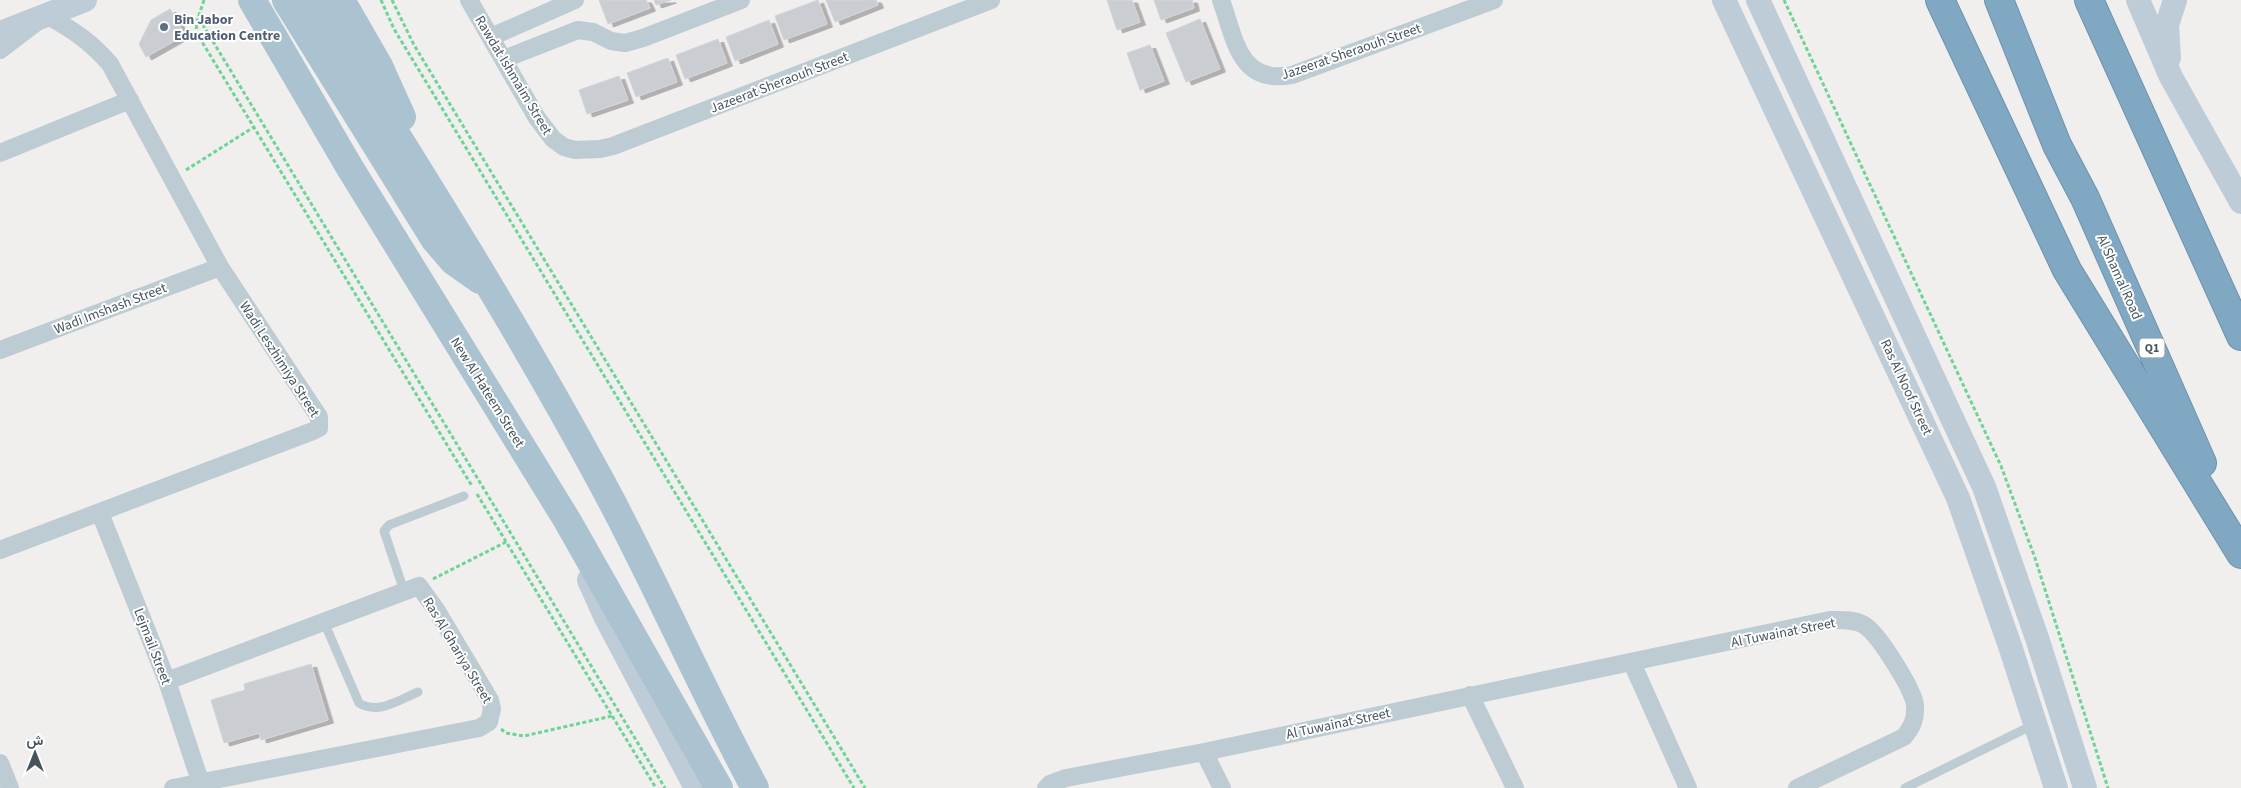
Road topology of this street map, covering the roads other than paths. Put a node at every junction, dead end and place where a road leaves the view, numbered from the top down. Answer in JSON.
{"nodes":[{"id":1,"x":86,"y":0,"type":"edge"},
{"id":2,"x":230,"y":0,"type":"edge"},
{"id":3,"x":252,"y":0,"type":"edge"},
{"id":4,"x":286,"y":0,"type":"edge"},
{"id":5,"x":312,"y":0,"type":"edge"},
{"id":6,"x":341,"y":0,"type":"edge"},
{"id":7,"x":469,"y":0,"type":"edge"},
{"id":8,"x":575,"y":0,"type":"edge"},
{"id":9,"x":741,"y":0,"type":"edge"},
{"id":10,"x":992,"y":0,"type":"edge"},
{"id":11,"x":1221,"y":0,"type":"edge"},
{"id":12,"x":1494,"y":0,"type":"edge"},
{"id":13,"x":1724,"y":0,"type":"edge"},
{"id":14,"x":1758,"y":0,"type":"edge"},
{"id":15,"x":1940,"y":0,"type":"edge"},
{"id":16,"x":1999,"y":0,"type":"edge"},
{"id":17,"x":2089,"y":0,"type":"edge"},
{"id":18,"x":2138,"y":0,"type":"edge"},
{"id":19,"x":2175,"y":0,"type":"edge"},
{"id":20,"x":46,"y":15,"type":"junction"},
{"id":21,"x":0,"y":33,"type":"edge"},
{"id":22,"x":491,"y":37,"type":"junction"},
{"id":23,"x":0,"y":50,"type":"edge"},
{"id":24,"x":504,"y":59,"type":"junction"},
{"id":25,"x":2171,"y":77,"type":"junction"},
{"id":26,"x":130,"y":100,"type":"junction"},
{"id":27,"x":564,"y":147,"type":"joint"},
{"id":28,"x":0,"y":153,"type":"edge"},
{"id":29,"x":350,"y":168,"type":"junction"},
{"id":30,"x":2241,"y":202,"type":"edge"},
{"id":31,"x":444,"y":210,"type":"junction"},
{"id":32,"x":220,"y":267,"type":"junction"},
{"id":33,"x":488,"y":284,"type":"junction"},
{"id":34,"x":2241,"y":336,"type":"edge"},
{"id":35,"x":0,"y":350,"type":"edge"},
{"id":36,"x":464,"y":496,"type":"dead end"},
{"id":37,"x":100,"y":513,"type":"junction"},
{"id":38,"x":567,"y":520,"type":"junction"},
{"id":39,"x":0,"y":550,"type":"edge"},
{"id":40,"x":2241,"y":554,"type":"edge"},
{"id":41,"x":412,"y":589,"type":"junction"},
{"id":42,"x":324,"y":622,"type":"junction"},
{"id":43,"x":1632,"y":662,"type":"junction"},
{"id":44,"x":166,"y":681,"type":"junction"},
{"id":45,"x":418,"y":692,"type":"dead end"},
{"id":46,"x":1470,"y":695,"type":"junction"},
{"id":47,"x":2035,"y":724,"type":"junction"},
{"id":48,"x":1204,"y":752,"type":"junction"},
{"id":49,"x":0,"y":764,"type":"edge"},
{"id":50,"x":200,"y":782,"type":"junction"},
{"id":51,"x":10,"y":788,"type":"edge"},
{"id":52,"x":173,"y":788,"type":"edge"},
{"id":53,"x":696,"y":788,"type":"edge"},
{"id":54,"x":719,"y":788,"type":"edge"},
{"id":55,"x":755,"y":788,"type":"edge"},
{"id":56,"x":1046,"y":788,"type":"edge"},
{"id":57,"x":1222,"y":788,"type":"edge"},
{"id":58,"x":1515,"y":788,"type":"edge"},
{"id":59,"x":1688,"y":788,"type":"edge"},
{"id":60,"x":1797,"y":788,"type":"edge"},
{"id":61,"x":1905,"y":788,"type":"edge"},
{"id":62,"x":2056,"y":788,"type":"edge"},
{"id":63,"x":2085,"y":788,"type":"edge"}],
"edges":[{"from":1,"to":20,"type":"street"},
{"from":2,"to":29,"type":"main road"},
{"from":3,"to":29,"type":"main road","name":"New Al Hateem Street"},
{"from":4,"to":33,"type":"main road"},
{"from":5,"to":31,"type":"main road"},
{"from":6,"to":31,"type":"main road"},
{"from":7,"to":22,"type":"street","name":"Rawdat Ishmaim Street"},
{"from":8,"to":22,"type":"street"},
{"from":9,"to":24,"type":"street"},
{"from":10,"to":27,"type":"street","name":"Jazeerat Sheraouh Street"},
{"from":11,"to":12,"type":"street","name":"Jazeerat Sheraouh Street"},
{"from":13,"to":47,"type":"street","name":"Ras Al Noof Street"},
{"from":14,"to":63,"type":"street","name":"Ras Al Noof Street"},
{"from":15,"to":40,"type":"highway"},
{"from":16,"to":40,"type":"highway","name":"Al Shamal Road","number":"Q1"},
{"from":17,"to":34,"type":"highway"},
{"from":18,"to":25,"type":"street"},
{"from":19,"to":25,"type":"street"},
{"from":20,"to":21,"type":"street"},
{"from":20,"to":23,"type":"street"},
{"from":20,"to":26,"type":"street","name":"Wadi Leszhimiya Street"},
{"from":22,"to":24,"type":"street","name":"Rawdat Ishmaim Street"},
{"from":24,"to":27,"type":"street","name":"Rawdat Ishmaim Street"},
{"from":25,"to":30,"type":"street"},
{"from":26,"to":28,"type":"street"},
{"from":26,"to":32,"type":"street","name":"Wadi Leszhimiya Street"},
{"from":29,"to":38,"type":"main road","name":"New Al Hateem Street"},
{"from":31,"to":33,"type":"main road"},
{"from":32,"to":35,"type":"street","name":"Wadi Imshash Street"},
{"from":32,"to":37,"type":"street","name":"Wadi Leszhimiya Street"},
{"from":33,"to":55,"type":"main road"},
{"from":36,"to":41,"type":"lane"},
{"from":37,"to":39,"type":"street","name":"Wadi Leszhimiya Street"},
{"from":37,"to":44,"type":"street","name":"Lejmail Street"},
{"from":38,"to":53,"type":"street"},
{"from":38,"to":54,"type":"main road","name":"New Al Hateem Street"},
{"from":41,"to":42,"type":"street","name":"Ras Al Ghariya Street"},
{"from":41,"to":50,"type":"street","name":"Ras Al Ghariya Street"},
{"from":42,"to":44,"type":"street","name":"Ras Al Ghariya Street"},
{"from":42,"to":45,"type":"lane"},
{"from":43,"to":46,"type":"street","name":"Al Tuwainat Street"},
{"from":43,"to":59,"type":"street"},
{"from":43,"to":60,"type":"street","name":"Al Tuwainat Street"},
{"from":44,"to":50,"type":"street","name":"Lejmail Street"},
{"from":46,"to":48,"type":"street","name":"Al Tuwainat Street"},
{"from":46,"to":58,"type":"street"},
{"from":47,"to":61,"type":"lane"},
{"from":47,"to":62,"type":"street","name":"Ras Al Noof Street"},
{"from":48,"to":56,"type":"street","name":"Al Tuwainat Street"},
{"from":48,"to":57,"type":"street"},
{"from":49,"to":51,"type":"street"},
{"from":50,"to":52,"type":"street","name":"Ras Al Ghariya Street"}]}
